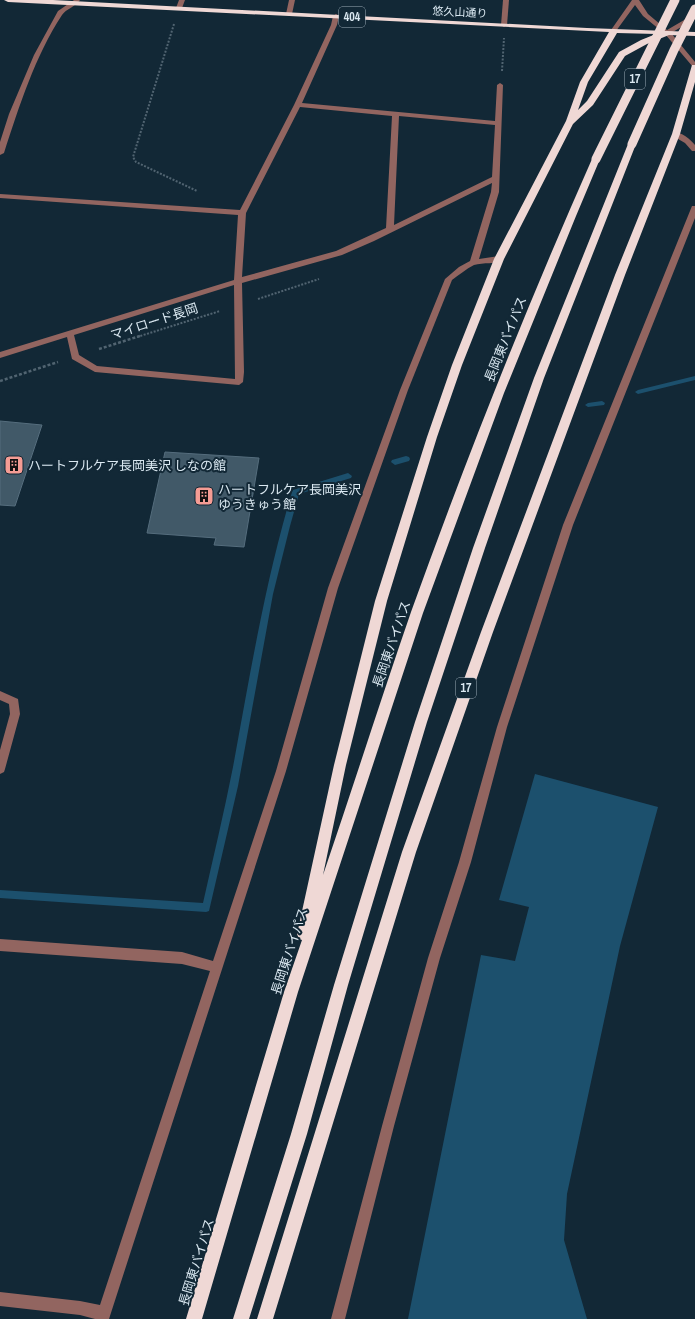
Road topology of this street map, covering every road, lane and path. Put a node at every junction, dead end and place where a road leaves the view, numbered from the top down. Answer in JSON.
{"nodes":[{"id":1,"x":8,"y":0,"type":"edge"},
{"id":2,"x":292,"y":0,"type":"edge"},
{"id":3,"x":506,"y":0,"type":"edge"},
{"id":4,"x":636,"y":0,"type":"edge"},
{"id":5,"x":675,"y":0,"type":"edge"},
{"id":6,"x":76,"y":2,"type":"edge"},
{"id":7,"x":181,"y":4,"type":"edge"},
{"id":8,"x":695,"y":9,"type":"edge"},
{"id":9,"x":289,"y":14,"type":"junction"},
{"id":10,"x":336,"y":16,"type":"junction"},
{"id":11,"x":695,"y":16,"type":"edge"},
{"id":12,"x":504,"y":25,"type":"junction"},
{"id":13,"x":614,"y":30,"type":"junction"},
{"id":14,"x":667,"y":33,"type":"junction"},
{"id":15,"x":695,"y":34,"type":"edge"},
{"id":16,"x":504,"y":37,"type":"dead end"},
{"id":17,"x":695,"y":67,"type":"edge"},
{"id":18,"x":500,"y":85,"type":"joint"},
{"id":19,"x":298,"y":105,"type":"junction"},
{"id":20,"x":396,"y":114,"type":"junction"},
{"id":21,"x":498,"y":123,"type":"junction"},
{"id":22,"x":569,"y":123,"type":"junction"},
{"id":23,"x":676,"y":134,"type":"junction"},
{"id":24,"x":695,"y":149,"type":"edge"},
{"id":25,"x":0,"y":153,"type":"edge"},
{"id":26,"x":495,"y":178,"type":"junction"},
{"id":27,"x":201,"y":193,"type":"dead end"},
{"id":28,"x":0,"y":196,"type":"edge"},
{"id":29,"x":695,"y":208,"type":"edge"},
{"id":30,"x":242,"y":213,"type":"junction"},
{"id":31,"x":390,"y":229,"type":"junction"},
{"id":32,"x":499,"y":259,"type":"junction"},
{"id":33,"x":474,"y":262,"type":"junction"},
{"id":34,"x":238,"y":282,"type":"junction"},
{"id":35,"x":225,"y":309,"type":"dead end"},
{"id":36,"x":70,"y":334,"type":"junction"},
{"id":37,"x":97,"y":350,"type":"dead end"},
{"id":38,"x":0,"y":355,"type":"edge"},
{"id":39,"x":60,"y":362,"type":"dead end"},
{"id":40,"x":0,"y":381,"type":"edge"},
{"id":41,"x":0,"y":695,"type":"edge"},
{"id":42,"x":0,"y":769,"type":"edge"},
{"id":43,"x":0,"y":945,"type":"edge"},
{"id":44,"x":216,"y":967,"type":"junction"},
{"id":45,"x":291,"y":992,"type":"junction"},
{"id":46,"x":0,"y":1299,"type":"edge"},
{"id":47,"x":103,"y":1316,"type":"edge"},
{"id":48,"x":194,"y":1319,"type":"edge"},
{"id":49,"x":241,"y":1319,"type":"edge"},
{"id":50,"x":265,"y":1319,"type":"edge"},
{"id":51,"x":338,"y":1319,"type":"edge"}],
"edges":[{"from":1,"to":6,"type":"highway","name":"悠久山通り","number":"404"},
{"from":2,"to":9,"type":"street"},
{"from":3,"to":12,"type":"street"},
{"from":4,"to":13,"type":"street","number":"17"},
{"from":4,"to":14,"type":"street"},
{"from":5,"to":45,"type":"highway","name":"長岡東バイパス","number":"17","bridge":true},
{"from":6,"to":7,"type":"highway","name":"悠久山通り","number":"404"},
{"from":6,"to":25,"type":"street"},
{"from":7,"to":9,"type":"highway","name":"悠久山通り","number":"404"},
{"from":7,"to":27,"type":"path"},
{"from":8,"to":49,"type":"highway","number":"17","bridge":true},
{"from":9,"to":10,"type":"highway","name":"悠久山通り","number":"404"},
{"from":10,"to":12,"type":"highway","name":"悠久山通り","number":"404"},
{"from":10,"to":19,"type":"street"},
{"from":11,"to":14,"type":"street"},
{"from":12,"to":13,"type":"highway","name":"悠久山通り","number":"404"},
{"from":13,"to":14,"type":"highway","name":"悠久山通り","number":"404"},
{"from":13,"to":22,"type":"highway","number":"17"},
{"from":14,"to":15,"type":"highway","name":"悠久山通り","number":"404"},
{"from":14,"to":17,"type":"street"},
{"from":14,"to":22,"type":"highway","number":"17"},
{"from":16,"to":18,"type":"path"},
{"from":17,"to":23,"type":"highway","number":"17"},
{"from":18,"to":21,"type":"street"},
{"from":19,"to":20,"type":"street"},
{"from":19,"to":30,"type":"street"},
{"from":20,"to":21,"type":"street"},
{"from":20,"to":31,"type":"street"},
{"from":21,"to":26,"type":"street"},
{"from":22,"to":32,"type":"highway","number":"17"},
{"from":23,"to":24,"type":"street"},
{"from":23,"to":50,"type":"highway","number":"17"},
{"from":26,"to":31,"type":"street"},
{"from":26,"to":33,"type":"street"},
{"from":28,"to":30,"type":"street"},
{"from":29,"to":51,"type":"street"},
{"from":30,"to":34,"type":"street"},
{"from":31,"to":34,"type":"street"},
{"from":32,"to":33,"type":"street"},
{"from":32,"to":45,"type":"highway","number":"17"},
{"from":33,"to":44,"type":"street"},
{"from":34,"to":36,"type":"street"},
{"from":34,"to":36,"type":"street"},
{"from":35,"to":37,"type":"path","name":"マイロード長岡"},
{"from":36,"to":38,"type":"street"},
{"from":39,"to":40,"type":"path"},
{"from":41,"to":42,"type":"street"},
{"from":43,"to":44,"type":"street"},
{"from":44,"to":47,"type":"street"},
{"from":45,"to":48,"type":"highway","name":"長岡東バイパス","number":"17"},
{"from":46,"to":47,"type":"street"}]}
